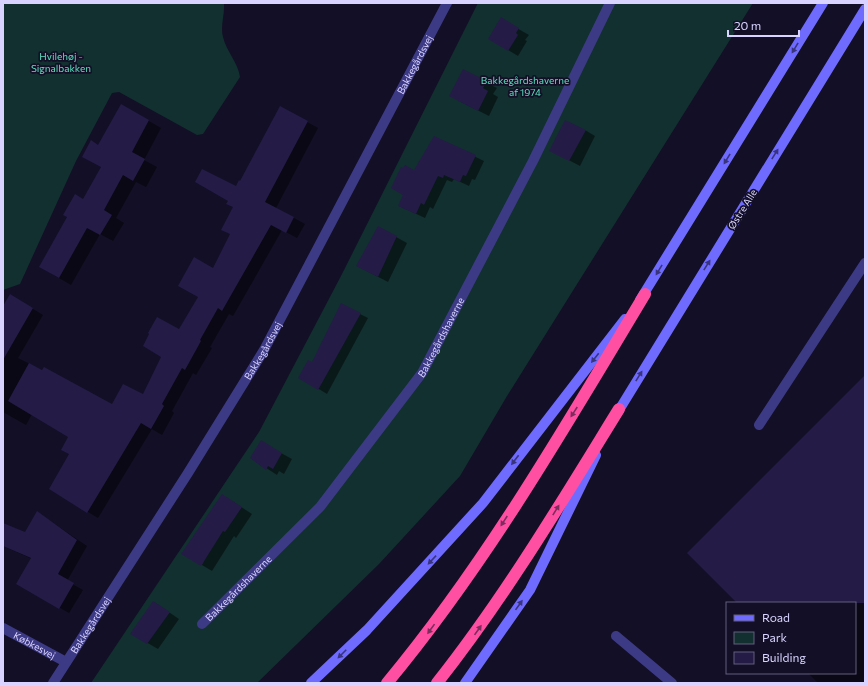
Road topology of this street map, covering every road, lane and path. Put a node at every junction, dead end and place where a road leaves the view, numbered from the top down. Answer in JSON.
{"nodes":[{"id":1,"x":447,"y":3,"type":"edge"},
{"id":2,"x":610,"y":3,"type":"edge"},
{"id":3,"x":823,"y":3,"type":"edge"},
{"id":4,"x":865,"y":9,"type":"edge"},
{"id":5,"x":865,"y":263,"type":"edge"},
{"id":6,"x":645,"y":294,"type":"junction"},
{"id":7,"x":619,"y":409,"type":"junction"},
{"id":8,"x":759,"y":425,"type":"dead end"},
{"id":9,"x":202,"y":624,"type":"dead end"},
{"id":10,"x":3,"y":628,"type":"edge"},
{"id":11,"x":616,"y":636,"type":"dead end"},
{"id":12,"x":66,"y":662,"type":"junction"},
{"id":13,"x":53,"y":683,"type":"edge"},
{"id":14,"x":311,"y":683,"type":"edge"},
{"id":15,"x":386,"y":683,"type":"edge"},
{"id":16,"x":437,"y":683,"type":"edge"},
{"id":17,"x":466,"y":683,"type":"edge"},
{"id":18,"x":672,"y":683,"type":"edge"}],
"edges":[{"from":1,"to":12,"type":"street","name":"Bakkegårdsvej"},
{"from":2,"to":9,"type":"street","name":"Bakkegårdshaverne"},
{"from":3,"to":6,"type":"street","one_way":true},
{"from":7,"to":4,"type":"street","name":"Østre Alle","one_way":true},
{"from":5,"to":8,"type":"street"},
{"from":6,"to":14,"type":"street","one_way":true},
{"from":6,"to":15,"type":"highway","one_way":true},
{"from":16,"to":7,"type":"highway","one_way":true},
{"from":17,"to":7,"type":"street","name":"Østre Alle","one_way":true},
{"from":10,"to":12,"type":"street","name":"Købkesvej"},
{"from":11,"to":18,"type":"street"},
{"from":12,"to":13,"type":"street","name":"Bakkegårdsvej"}]}
